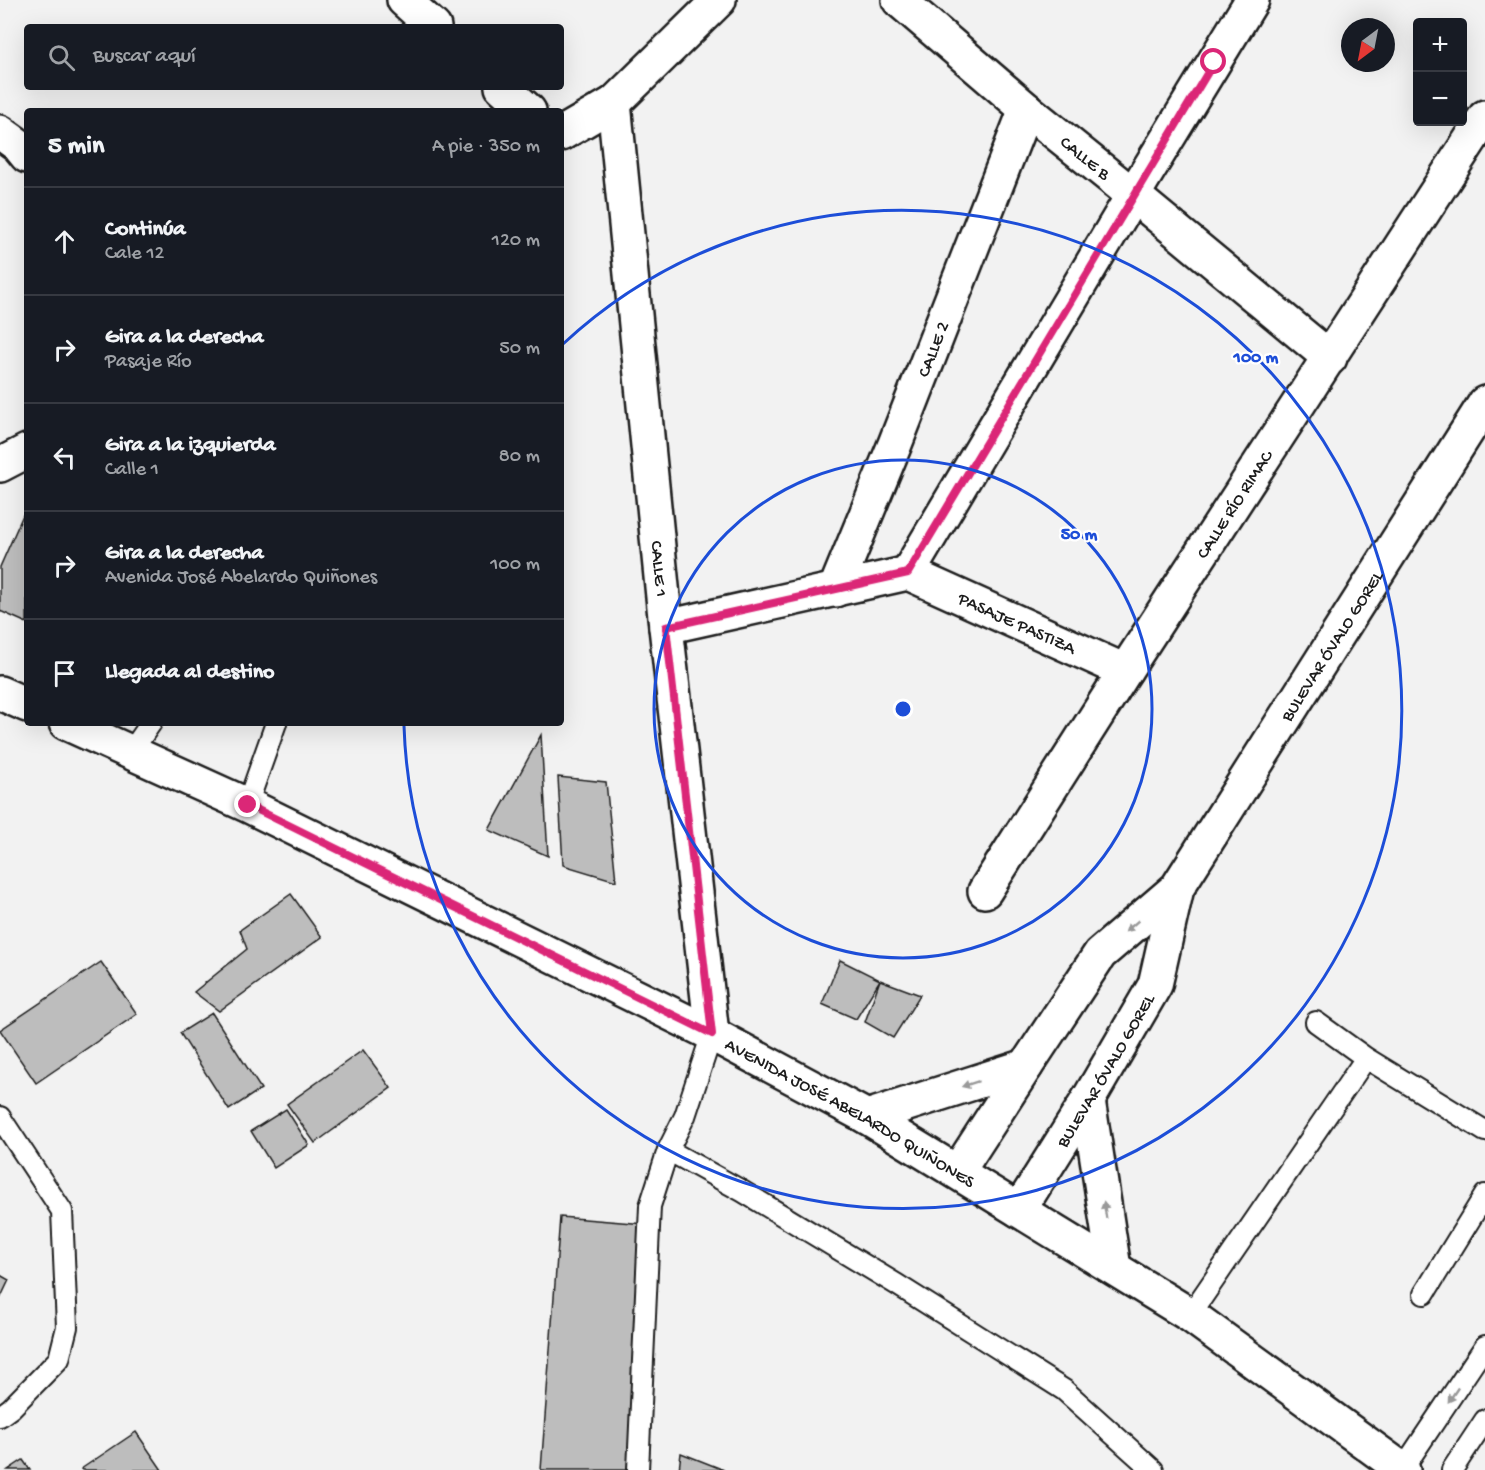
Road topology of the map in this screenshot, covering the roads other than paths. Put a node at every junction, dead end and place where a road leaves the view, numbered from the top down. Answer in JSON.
{"nodes":[{"id":1,"x":404,"y":0,"type":"edge"},
{"id":2,"x":719,"y":0,"type":"edge"},
{"id":3,"x":899,"y":0,"type":"edge"},
{"id":4,"x":1252,"y":0,"type":"edge"},
{"id":5,"x":431,"y":24,"type":"edge"},
{"id":6,"x":505,"y":90,"type":"edge"},
{"id":7,"x":614,"y":103,"type":"junction"},
{"id":8,"x":526,"y":108,"type":"edge"},
{"id":9,"x":1026,"y":109,"type":"junction"},
{"id":10,"x":1485,"y":117,"type":"edge"},
{"id":11,"x":0,"y":132,"type":"edge"},
{"id":12,"x":564,"y":132,"type":"edge"},
{"id":13,"x":24,"y":152,"type":"edge"},
{"id":14,"x":1133,"y":195,"type":"junction"},
{"id":15,"x":1330,"y":358,"type":"junction"},
{"id":16,"x":1485,"y":403,"type":"edge"},
{"id":17,"x":24,"y":453,"type":"edge"},
{"id":18,"x":0,"y":465,"type":"edge"},
{"id":19,"x":908,"y":573,"type":"junction"},
{"id":20,"x":835,"y":590,"type":"junction"},
{"id":21,"x":666,"y":627,"type":"junction"},
{"id":22,"x":1125,"y":671,"type":"junction"},
{"id":23,"x":0,"y":693,"type":"edge"},
{"id":24,"x":24,"y":704,"type":"edge"},
{"id":25,"x":73,"y":726,"type":"edge"},
{"id":26,"x":149,"y":726,"type":"edge"},
{"id":27,"x":275,"y":726,"type":"edge"},
{"id":28,"x":131,"y":752,"type":"junction"},
{"id":29,"x":248,"y":805,"type":"junction"},
{"id":30,"x":1177,"y":888,"type":"junction"},
{"id":31,"x":985,"y":891,"type":"dead end"},
{"id":32,"x":1316,"y":1022,"type":"dead end"},
{"id":33,"x":712,"y":1034,"type":"junction"},
{"id":34,"x":1366,"y":1058,"type":"junction"},
{"id":35,"x":1026,"y":1066,"type":"junction"},
{"id":36,"x":1088,"y":1100,"type":"junction"},
{"id":37,"x":867,"y":1116,"type":"junction"},
{"id":38,"x":0,"y":1117,"type":"edge"},
{"id":39,"x":1485,"y":1131,"type":"edge"},
{"id":40,"x":668,"y":1150,"type":"junction"},
{"id":41,"x":958,"y":1172,"type":"junction"},
{"id":42,"x":1485,"y":1195,"type":"edge"},
{"id":43,"x":1019,"y":1210,"type":"junction"},
{"id":44,"x":1114,"y":1268,"type":"junction"},
{"id":45,"x":1424,"y":1294,"type":"dead end"},
{"id":46,"x":1190,"y":1316,"type":"junction"},
{"id":47,"x":1485,"y":1346,"type":"edge"},
{"id":48,"x":0,"y":1416,"type":"edge"},
{"id":49,"x":1485,"y":1420,"type":"edge"},
{"id":50,"x":638,"y":1470,"type":"edge"},
{"id":51,"x":1153,"y":1470,"type":"edge"},
{"id":52,"x":1402,"y":1470,"type":"edge"},
{"id":53,"x":1452,"y":1470,"type":"edge"}],
"edges":[{"from":1,"to":5,"type":"street"},
{"from":2,"to":7,"type":"street"},
{"from":3,"to":9,"type":"street","name":"CALLE B"},
{"from":4,"to":14,"type":"street"},
{"from":6,"to":8,"type":"street"},
{"from":7,"to":12,"type":"street"},
{"from":7,"to":21,"type":"street","name":"CALLE 1"},
{"from":9,"to":14,"type":"street","name":"CALLE B"},
{"from":9,"to":20,"type":"street","name":"CALLE 2"},
{"from":10,"to":15,"type":"street","name":"CALLE RÍO RIMAC"},
{"from":11,"to":13,"type":"street"},
{"from":14,"to":15,"type":"street","name":"CALLE B"},
{"from":14,"to":19,"type":"street"},
{"from":15,"to":22,"type":"street","name":"CALLE RÍO RIMAC"},
{"from":16,"to":30,"type":"street","name":"BULEVAR ÓVALO GOREL"},
{"from":17,"to":18,"type":"street"},
{"from":19,"to":20,"type":"street"},
{"from":19,"to":22,"type":"street","name":"PASAJE PASTIZA"},
{"from":20,"to":21,"type":"street"},
{"from":21,"to":33,"type":"street","name":"CALLE 1"},
{"from":22,"to":31,"type":"street","name":"CALLE RÍO RIMAC"},
{"from":23,"to":24,"type":"street"},
{"from":25,"to":28,"type":"street","name":"AVENIDA JOSÉ ABELARDO QUIÑONES"},
{"from":26,"to":28,"type":"lane"},
{"from":27,"to":29,"type":"lane"},
{"from":28,"to":29,"type":"street","name":"AVENIDA JOSÉ ABELARDO QUIÑONES"},
{"from":29,"to":33,"type":"street","name":"AVENIDA JOSÉ ABELARDO QUIÑONES"},
{"from":30,"to":35,"type":"street","name":"BULEVAR ÓVALO GOREL","one_way":true},
{"from":30,"to":36,"type":"street","name":"BULEVAR ÓVALO GOREL"},
{"from":32,"to":34,"type":"lane"},
{"from":33,"to":37,"type":"street","name":"AVENIDA JOSÉ ABELARDO QUIÑONES"},
{"from":33,"to":40,"type":"lane"},
{"from":34,"to":39,"type":"lane"},
{"from":34,"to":46,"type":"lane"},
{"from":35,"to":37,"type":"street","one_way":true},
{"from":35,"to":41,"type":"street","name":"BULEVAR ÓVALO GOREL"},
{"from":36,"to":43,"type":"street","name":"BULEVAR ÓVALO GOREL"},
{"from":44,"to":36,"type":"street","one_way":true},
{"from":37,"to":41,"type":"street","name":"AVENIDA JOSÉ ABELARDO QUIÑONES"},
{"from":38,"to":48,"type":"lane"},
{"from":40,"to":50,"type":"lane"},
{"from":40,"to":51,"type":"lane"},
{"from":41,"to":43,"type":"street","name":"AVENIDA JOSÉ ABELARDO QUIÑONES"},
{"from":42,"to":45,"type":"lane"},
{"from":43,"to":44,"type":"street","name":"AVENIDA JOSÉ ABELARDO QUIÑONES"},
{"from":44,"to":46,"type":"street","name":"AVENIDA JOSÉ ABELARDO QUIÑONES"},
{"from":46,"to":52,"type":"street","name":"AVENIDA JOSÉ ABELARDO QUIÑONES"},
{"from":47,"to":52,"type":"lane","one_way":true},
{"from":49,"to":53,"type":"lane"}]}
